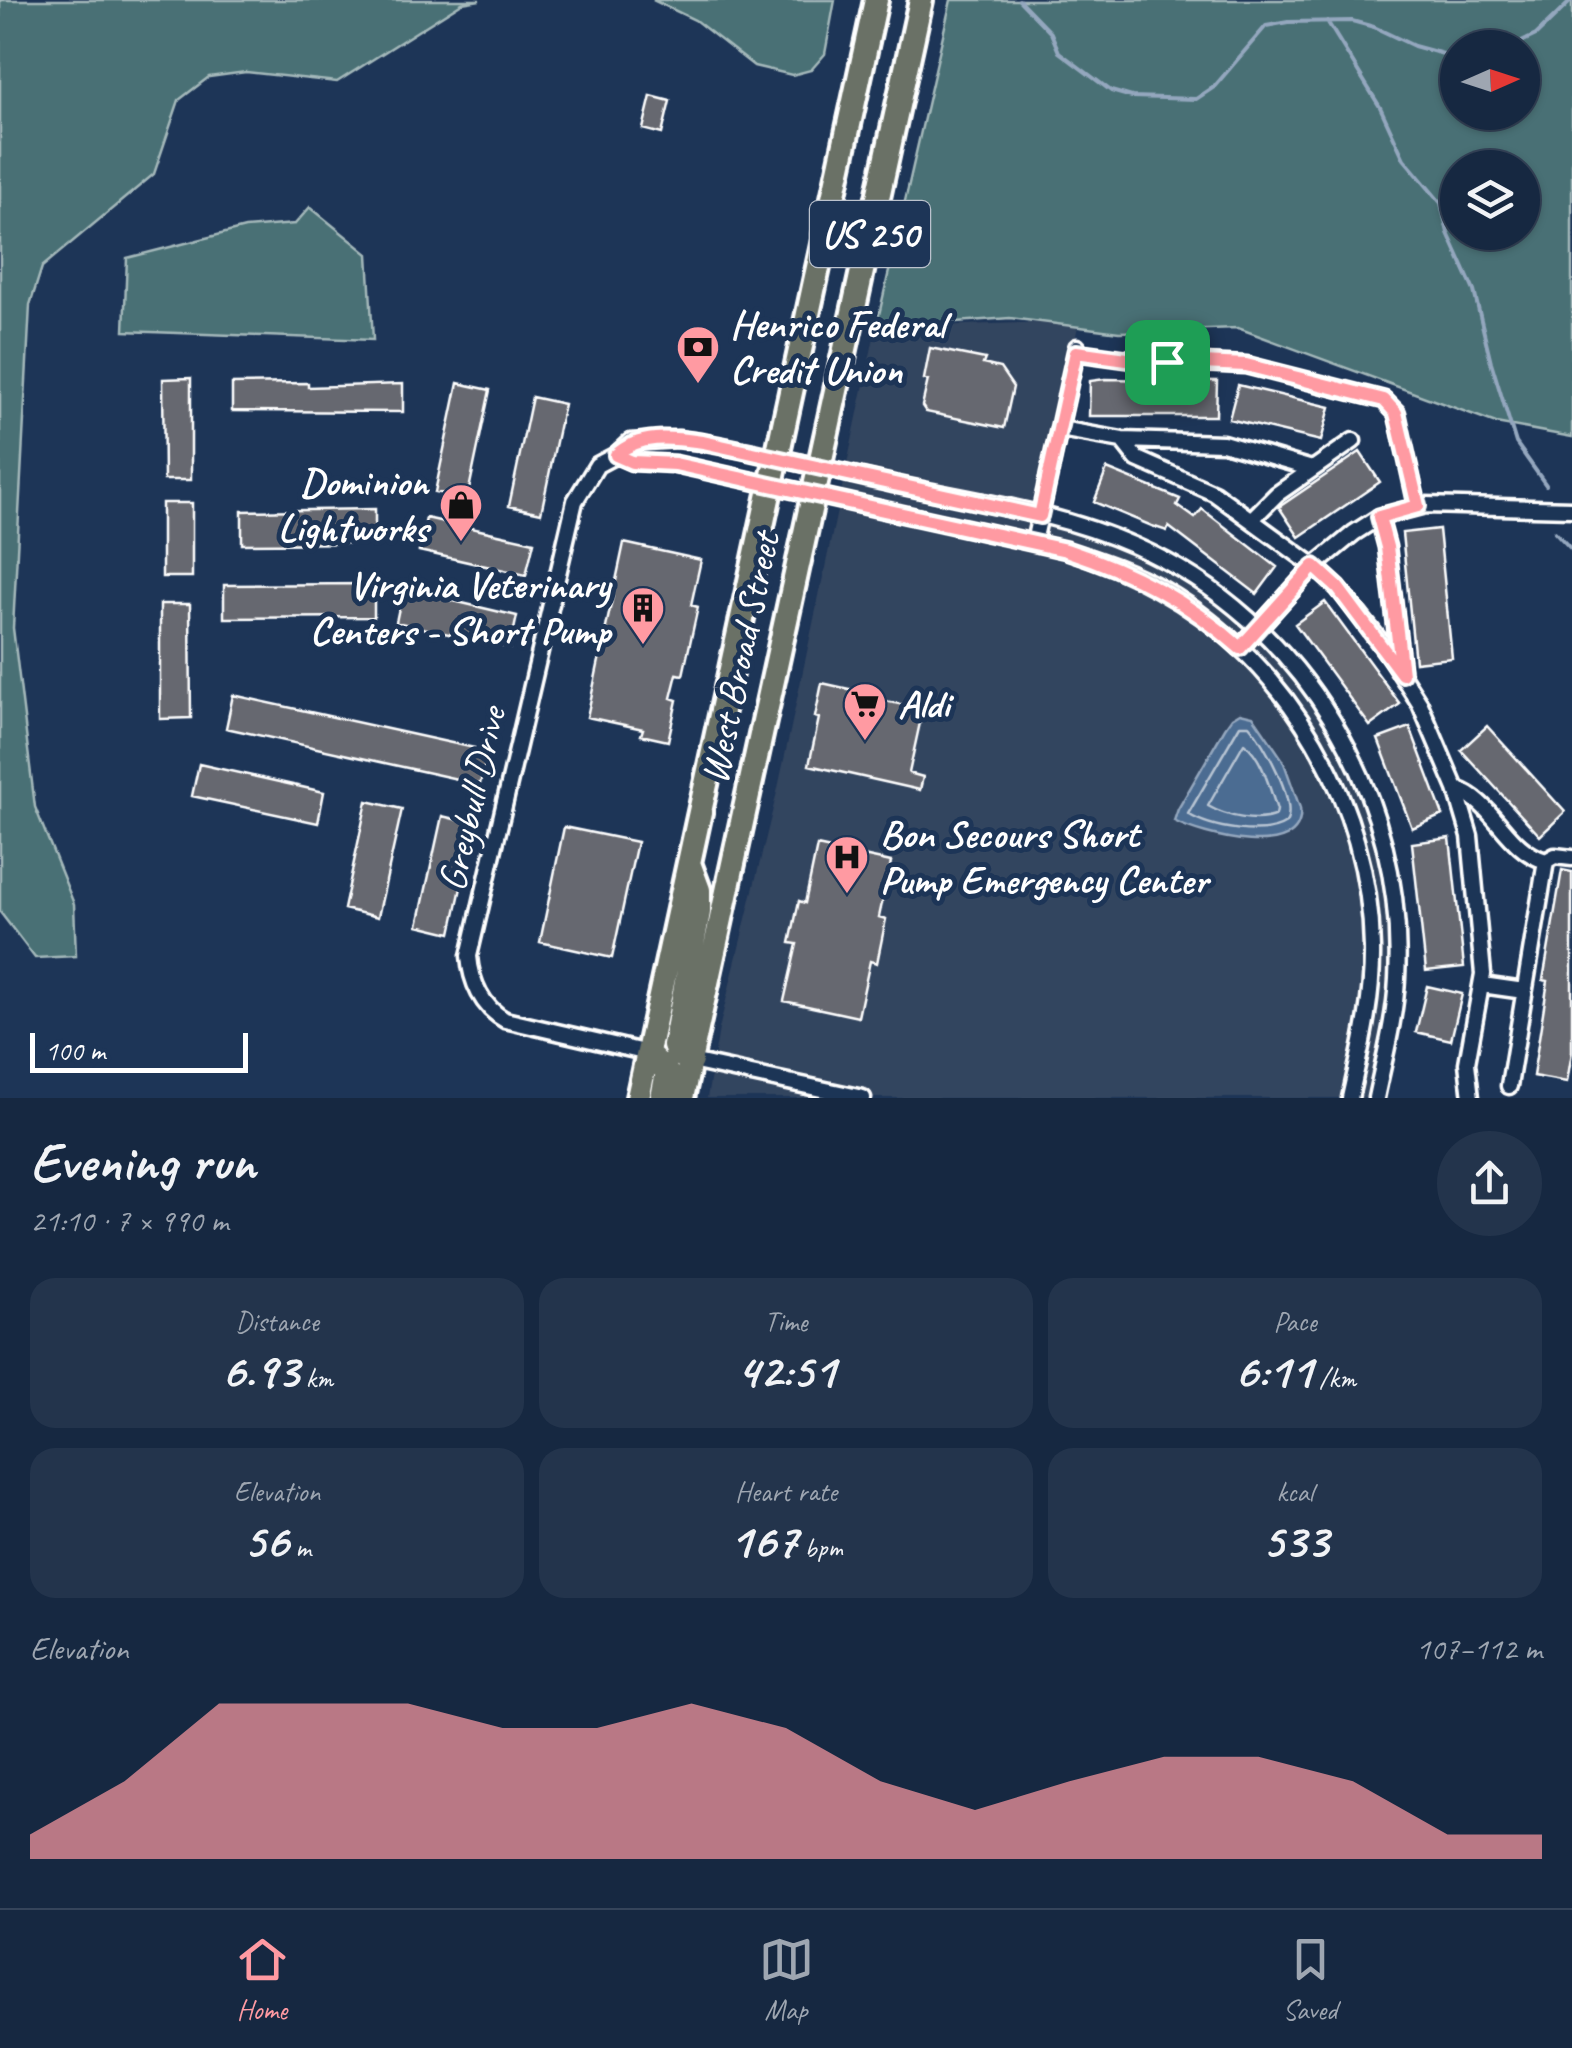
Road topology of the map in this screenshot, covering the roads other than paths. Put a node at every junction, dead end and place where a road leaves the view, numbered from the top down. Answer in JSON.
{"nodes":[{"id":1,"x":876,"y":0,"type":"edge"},
{"id":2,"x":921,"y":0,"type":"edge"},
{"id":3,"x":1060,"y":429,"type":"junction"},
{"id":4,"x":1122,"y":440,"type":"junction"},
{"id":5,"x":1354,"y":442,"type":"dead end"},
{"id":6,"x":616,"y":455,"type":"junction"},
{"id":7,"x":777,"y":458,"type":"junction"},
{"id":8,"x":819,"y":468,"type":"junction"},
{"id":9,"x":1312,"y":469,"type":"junction"},
{"id":10,"x":772,"y":485,"type":"junction"},
{"id":11,"x":814,"y":494,"type":"junction"},
{"id":12,"x":1418,"y":506,"type":"junction"},
{"id":13,"x":1572,"y":509,"type":"edge"},
{"id":14,"x":1040,"y":516,"type":"junction"},
{"id":15,"x":1379,"y":517,"type":"junction"},
{"id":16,"x":1251,"y":520,"type":"junction"},
{"id":17,"x":1034,"y":542,"type":"junction"},
{"id":18,"x":1314,"y":566,"type":"junction"},
{"id":19,"x":1259,"y":628,"type":"junction"},
{"id":20,"x":1240,"y":648,"type":"junction"},
{"id":21,"x":1402,"y":674,"type":"junction"},
{"id":22,"x":1456,"y":789,"type":"junction"},
{"id":23,"x":1572,"y":858,"type":"edge"},
{"id":24,"x":1546,"y":861,"type":"junction"},
{"id":25,"x":689,"y":862,"type":"junction"},
{"id":26,"x":1482,"y":986,"type":"junction"},
{"id":27,"x":1524,"y":991,"type":"junction"},
{"id":28,"x":648,"y":1053,"type":"junction"},
{"id":29,"x":691,"y":1061,"type":"junction"},
{"id":30,"x":1509,"y":1086,"type":"dead end"},
{"id":31,"x":638,"y":1098,"type":"edge"},
{"id":32,"x":662,"y":1098,"type":"edge"},
{"id":33,"x":682,"y":1098,"type":"edge"},
{"id":34,"x":863,"y":1098,"type":"edge"},
{"id":35,"x":1350,"y":1098,"type":"edge"},
{"id":36,"x":1376,"y":1098,"type":"edge"},
{"id":37,"x":1472,"y":1098,"type":"edge"}],
"edges":[{"from":1,"to":7,"type":"main road","name":"West Broad Street","number":"US 250"},
{"from":2,"to":8,"type":"main road","name":"West Broad Street","number":"US 250"},
{"from":3,"to":4,"type":"street"},
{"from":3,"to":12,"type":"street"},
{"from":3,"to":14,"type":"street"},
{"from":4,"to":9,"type":"street"},
{"from":4,"to":16,"type":"street"},
{"from":5,"to":9,"type":"street"},
{"from":6,"to":7,"type":"street","name":"Greybull Drive"},
{"from":6,"to":10,"type":"street"},
{"from":6,"to":28,"type":"street","name":"Greybull Drive"},
{"from":7,"to":8,"type":"street","name":"Greybull Drive"},
{"from":7,"to":10,"type":"main road","name":"West Broad Street","number":"US 250"},
{"from":8,"to":11,"type":"main road","name":"West Broad Street","number":"US 250"},
{"from":8,"to":14,"type":"street","name":"Greybull Drive"},
{"from":9,"to":16,"type":"street"},
{"from":10,"to":11,"type":"street"},
{"from":10,"to":25,"type":"main road","name":"West Broad Street","number":"US 250"},
{"from":11,"to":17,"type":"street"},
{"from":11,"to":29,"type":"main road","name":"West Broad Street","number":"US 250"},
{"from":12,"to":13,"type":"street"},
{"from":12,"to":15,"type":"street"},
{"from":14,"to":17,"type":"street"},
{"from":14,"to":19,"type":"street","name":"Greybull Drive"},
{"from":15,"to":18,"type":"street"},
{"from":15,"to":21,"type":"street"},
{"from":16,"to":18,"type":"street"},
{"from":17,"to":20,"type":"street"},
{"from":18,"to":19,"type":"street"},
{"from":18,"to":21,"type":"street"},
{"from":19,"to":20,"type":"street"},
{"from":19,"to":36,"type":"street","name":"Greybull Drive"},
{"from":20,"to":35,"type":"street"},
{"from":21,"to":22,"type":"street"},
{"from":22,"to":24,"type":"street"},
{"from":22,"to":26,"type":"street"},
{"from":23,"to":24,"type":"street"},
{"from":24,"to":27,"type":"street"},
{"from":25,"to":28,"type":"main road","name":"West Broad Street","number":"US 250"},
{"from":25,"to":29,"type":"main road"},
{"from":26,"to":27,"type":"street"},
{"from":26,"to":37,"type":"street"},
{"from":27,"to":30,"type":"street"},
{"from":28,"to":31,"type":"main road","name":"West Broad Street","number":"US 250"},
{"from":28,"to":32,"type":"main road"},
{"from":29,"to":33,"type":"main road","name":"West Broad Street","number":"US 250"},
{"from":29,"to":34,"type":"street"}]}
